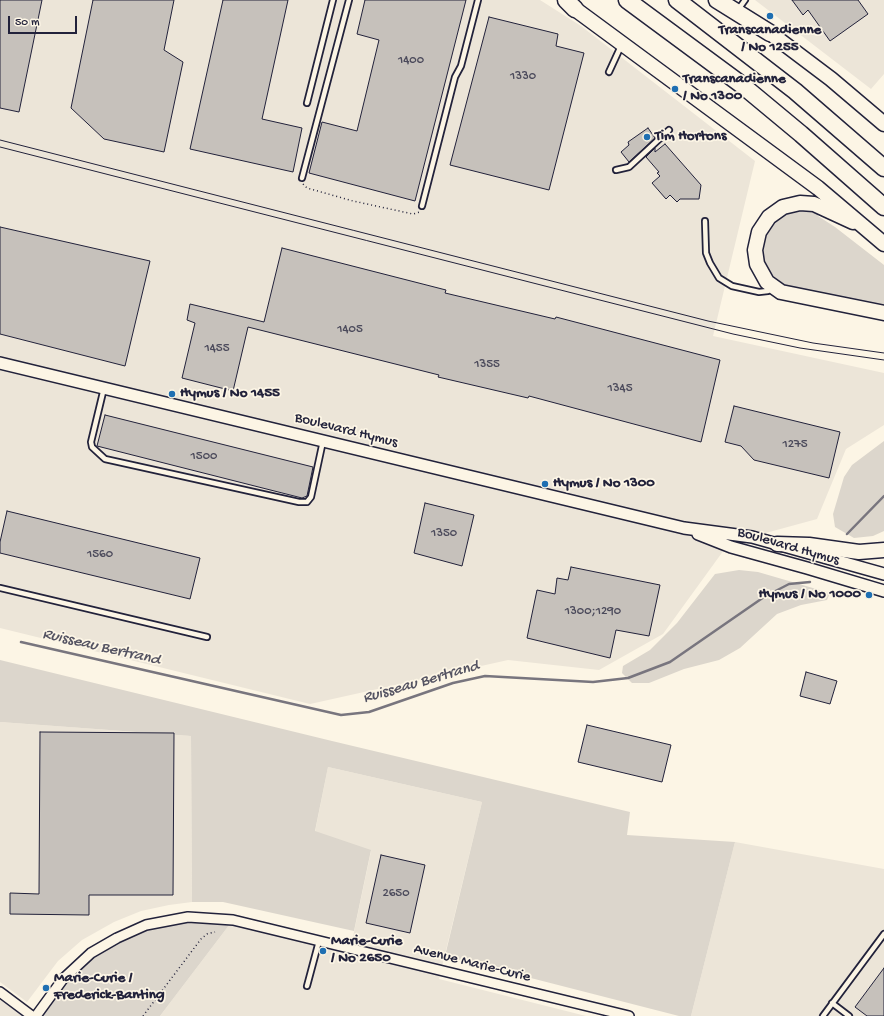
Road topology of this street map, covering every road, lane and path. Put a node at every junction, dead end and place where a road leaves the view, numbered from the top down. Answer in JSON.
{"nodes":[{"id":1,"x":333,"y":0,"type":"edge"},
{"id":2,"x":349,"y":0,"type":"edge"},
{"id":3,"x":478,"y":0,"type":"edge"},
{"id":4,"x":627,"y":0,"type":"edge"},
{"id":5,"x":676,"y":0,"type":"edge"},
{"id":6,"x":717,"y":0,"type":"edge"},
{"id":7,"x":745,"y":0,"type":"edge"},
{"id":8,"x":571,"y":4,"type":"edge"},
{"id":9,"x":740,"y":7,"type":"dead end"},
{"id":10,"x":770,"y":33,"type":"joint"},
{"id":11,"x":623,"y":43,"type":"junction"},
{"id":12,"x":609,"y":72,"type":"dead end"},
{"id":13,"x":307,"y":103,"type":"dead end"},
{"id":14,"x":884,"y":124,"type":"edge"},
{"id":15,"x":669,"y":130,"type":"dead end"},
{"id":16,"x":884,"y":168,"type":"edge"},
{"id":17,"x":616,"y":170,"type":"dead end"},
{"id":18,"x":302,"y":178,"type":"joint"},
{"id":19,"x":422,"y":206,"type":"joint"},
{"id":20,"x":884,"y":207,"type":"edge"},
{"id":21,"x":705,"y":221,"type":"dead end"},
{"id":22,"x":866,"y":228,"type":"junction"},
{"id":23,"x":884,"y":244,"type":"edge"},
{"id":24,"x":773,"y":287,"type":"junction"},
{"id":25,"x":884,"y":313,"type":"edge"},
{"id":26,"x":0,"y":363,"type":"edge"},
{"id":27,"x":104,"y":388,"type":"junction"},
{"id":28,"x":323,"y":441,"type":"junction"},
{"id":29,"x":684,"y":528,"type":"junction"},
{"id":30,"x":777,"y":544,"type":"junction"},
{"id":31,"x":884,"y":550,"type":"edge"},
{"id":32,"x":884,"y":574,"type":"edge"},
{"id":33,"x":0,"y":588,"type":"edge"},
{"id":34,"x":884,"y":592,"type":"edge"},
{"id":35,"x":207,"y":637,"type":"dead end"},
{"id":36,"x":215,"y":932,"type":"dead end"},
{"id":37,"x":884,"y":934,"type":"edge"},
{"id":38,"x":319,"y":941,"type":"junction"},
{"id":39,"x":308,"y":986,"type":"dead end"},
{"id":40,"x":0,"y":992,"type":"edge"},
{"id":41,"x":832,"y":1003,"type":"junction"},
{"id":42,"x":32,"y":1016,"type":"edge"},
{"id":43,"x":36,"y":1016,"type":"edge"},
{"id":44,"x":143,"y":1016,"type":"edge"},
{"id":45,"x":629,"y":1016,"type":"edge"},
{"id":46,"x":823,"y":1016,"type":"edge"},
{"id":47,"x":849,"y":1016,"type":"edge"}],
"edges":[{"from":1,"to":13,"type":"lane"},
{"from":2,"to":18,"type":"lane"},
{"from":3,"to":19,"type":"lane"},
{"from":4,"to":20,"type":"highway"},
{"from":5,"to":16,"type":"highway"},
{"from":6,"to":10,"type":"highway"},
{"from":7,"to":9,"type":"lane"},
{"from":8,"to":11,"type":"main road"},
{"from":10,"to":14,"type":"main road"},
{"from":11,"to":12,"type":"lane"},
{"from":11,"to":22,"type":"main road"},
{"from":15,"to":17,"type":"lane"},
{"from":18,"to":19,"type":"path"},
{"from":21,"to":24,"type":"lane"},
{"from":22,"to":23,"type":"main road"},
{"from":22,"to":24,"type":"main road"},
{"from":24,"to":25,"type":"main road"},
{"from":26,"to":27,"type":"street","name":"Boulevard Hymus"},
{"from":27,"to":28,"type":"street","name":"Boulevard Hymus"},
{"from":27,"to":28,"type":"lane"},
{"from":28,"to":29,"type":"street","name":"Boulevard Hymus"},
{"from":29,"to":30,"type":"street","name":"Boulevard Hymus"},
{"from":29,"to":34,"type":"street","name":"Boulevard Hymus"},
{"from":30,"to":31,"type":"main road"},
{"from":30,"to":32,"type":"street","name":"Boulevard Hymus"},
{"from":33,"to":35,"type":"lane"},
{"from":36,"to":44,"type":"path"},
{"from":37,"to":41,"type":"lane"},
{"from":38,"to":39,"type":"lane"},
{"from":38,"to":43,"type":"street","name":"Avenue Marie-Curie"},
{"from":38,"to":45,"type":"street","name":"Avenue Marie-Curie"},
{"from":40,"to":42,"type":"street"},
{"from":41,"to":46,"type":"lane"},
{"from":41,"to":47,"type":"lane"}]}
